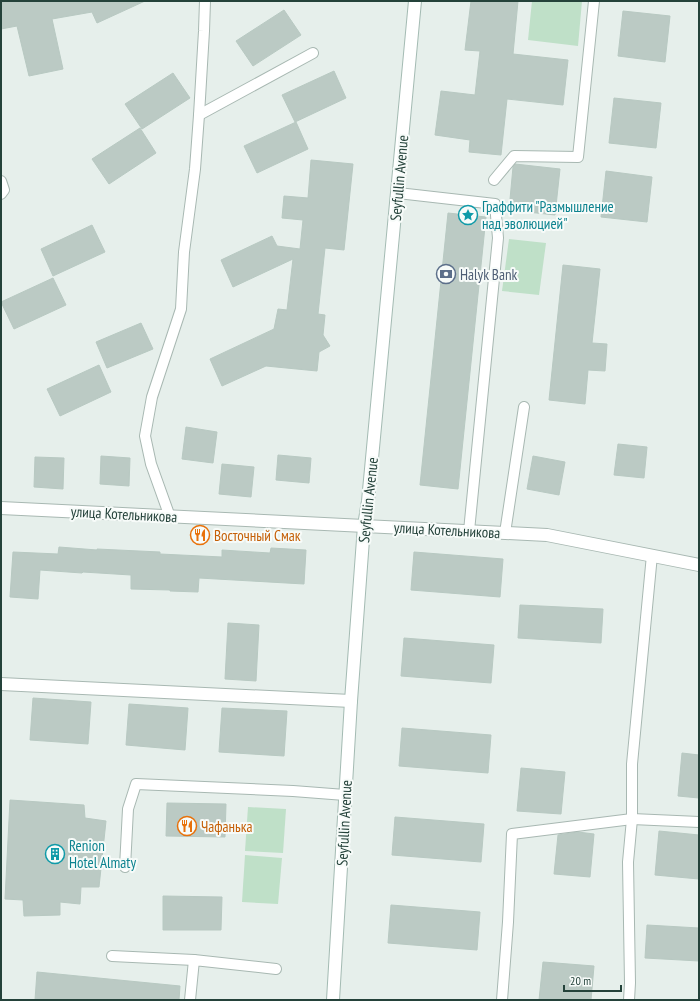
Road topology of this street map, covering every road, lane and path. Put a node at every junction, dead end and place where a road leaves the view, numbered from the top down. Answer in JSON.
{"nodes":[{"id":1,"x":205,"y":1,"type":"edge"},
{"id":2,"x":415,"y":1,"type":"edge"},
{"id":3,"x":594,"y":1,"type":"edge"},
{"id":4,"x":313,"y":53,"type":"dead end"},
{"id":5,"x":199,"y":115,"type":"junction"},
{"id":6,"x":494,"y":180,"type":"dead end"},
{"id":7,"x":1,"y":181,"type":"edge"},
{"id":8,"x":398,"y":192,"type":"junction"},
{"id":9,"x":1,"y":194,"type":"edge"},
{"id":10,"x":524,"y":407,"type":"dead end"},
{"id":11,"x":1,"y":508,"type":"edge"},
{"id":12,"x":170,"y":517,"type":"junction"},
{"id":13,"x":364,"y":526,"type":"junction"},
{"id":14,"x":469,"y":532,"type":"junction"},
{"id":15,"x":505,"y":533,"type":"junction"},
{"id":16,"x":652,"y":555,"type":"junction"},
{"id":17,"x":699,"y":565,"type":"edge"},
{"id":18,"x":1,"y":684,"type":"edge"},
{"id":19,"x":351,"y":701,"type":"junction"},
{"id":20,"x":346,"y":795,"type":"junction"},
{"id":21,"x":632,"y":819,"type":"junction"},
{"id":22,"x":699,"y":822,"type":"edge"},
{"id":23,"x":125,"y":867,"type":"dead end"},
{"id":24,"x":112,"y":956,"type":"dead end"},
{"id":25,"x":194,"y":960,"type":"junction"},
{"id":26,"x":276,"y":970,"type":"dead end"},
{"id":27,"x":190,"y":1000,"type":"edge"},
{"id":28,"x":333,"y":1000,"type":"edge"},
{"id":29,"x":502,"y":1000,"type":"edge"},
{"id":30,"x":629,"y":1000,"type":"edge"}],
"edges":[{"from":1,"to":5,"type":"lane"},
{"from":2,"to":8,"type":"street","name":"Seyfullin Avenue"},
{"from":3,"to":6,"type":"lane"},
{"from":4,"to":5,"type":"lane"},
{"from":5,"to":12,"type":"lane"},
{"from":7,"to":9,"type":"lane"},
{"from":8,"to":13,"type":"street","name":"Seyfullin Avenue"},
{"from":8,"to":14,"type":"lane"},
{"from":10,"to":15,"type":"lane"},
{"from":11,"to":12,"type":"street","name":"улица Котельникова"},
{"from":12,"to":13,"type":"street","name":"улица Котельникова"},
{"from":13,"to":14,"type":"street","name":"улица Котельникова"},
{"from":13,"to":19,"type":"street","name":"Seyfullin Avenue"},
{"from":14,"to":15,"type":"street","name":"улица Котельникова"},
{"from":15,"to":16,"type":"street","name":"улица Котельникова"},
{"from":16,"to":17,"type":"street","name":"улица Котельникова"},
{"from":16,"to":21,"type":"lane"},
{"from":18,"to":19,"type":"street"},
{"from":19,"to":20,"type":"street","name":"Seyfullin Avenue"},
{"from":20,"to":23,"type":"lane"},
{"from":20,"to":28,"type":"street","name":"Seyfullin Avenue"},
{"from":21,"to":22,"type":"lane"},
{"from":21,"to":29,"type":"lane"},
{"from":21,"to":30,"type":"lane"},
{"from":24,"to":25,"type":"lane"},
{"from":25,"to":26,"type":"lane"},
{"from":25,"to":27,"type":"lane"}]}
